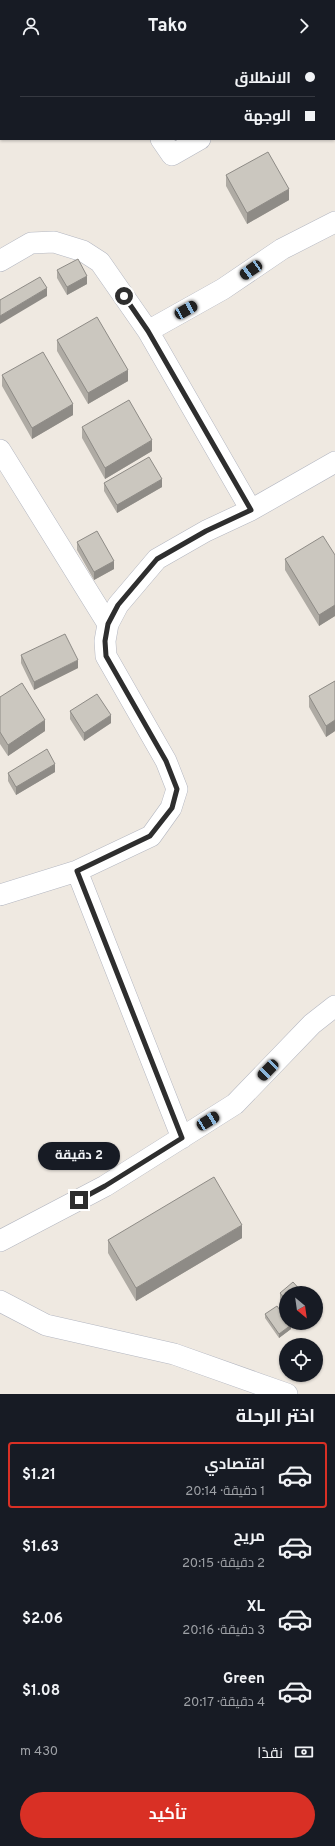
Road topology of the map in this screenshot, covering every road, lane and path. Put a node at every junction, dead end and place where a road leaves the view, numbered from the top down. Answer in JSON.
{"nodes":[{"id":1,"x":162,"y":140,"type":"edge"},
{"id":2,"x":198,"y":140,"type":"edge"},
{"id":3,"x":335,"y":222,"type":"edge"},
{"id":4,"x":0,"y":261,"type":"edge"},
{"id":5,"x":148,"y":331,"type":"junction"},
{"id":6,"x":0,"y":450,"type":"edge"},
{"id":7,"x":335,"y":462,"type":"edge"},
{"id":8,"x":251,"y":510,"type":"junction"},
{"id":9,"x":108,"y":624,"type":"junction"},
{"id":10,"x":77,"y":871,"type":"junction"},
{"id":11,"x":0,"y":895,"type":"edge"},
{"id":12,"x":335,"y":1006,"type":"edge"},
{"id":13,"x":182,"y":1138,"type":"junction"},
{"id":14,"x":0,"y":1241,"type":"edge"},
{"id":15,"x":0,"y":1301,"type":"edge"},
{"id":16,"x":287,"y":1394,"type":"edge"}],
"edges":[{"from":1,"to":2,"type":"street"},
{"from":3,"to":5,"type":"street"},
{"from":4,"to":5,"type":"street"},
{"from":5,"to":8,"type":"street"},
{"from":6,"to":9,"type":"street"},
{"from":7,"to":8,"type":"street"},
{"from":8,"to":9,"type":"street"},
{"from":9,"to":10,"type":"street"},
{"from":10,"to":11,"type":"street"},
{"from":10,"to":13,"type":"street"},
{"from":12,"to":13,"type":"street"},
{"from":13,"to":14,"type":"street"},
{"from":15,"to":16,"type":"street"}]}
